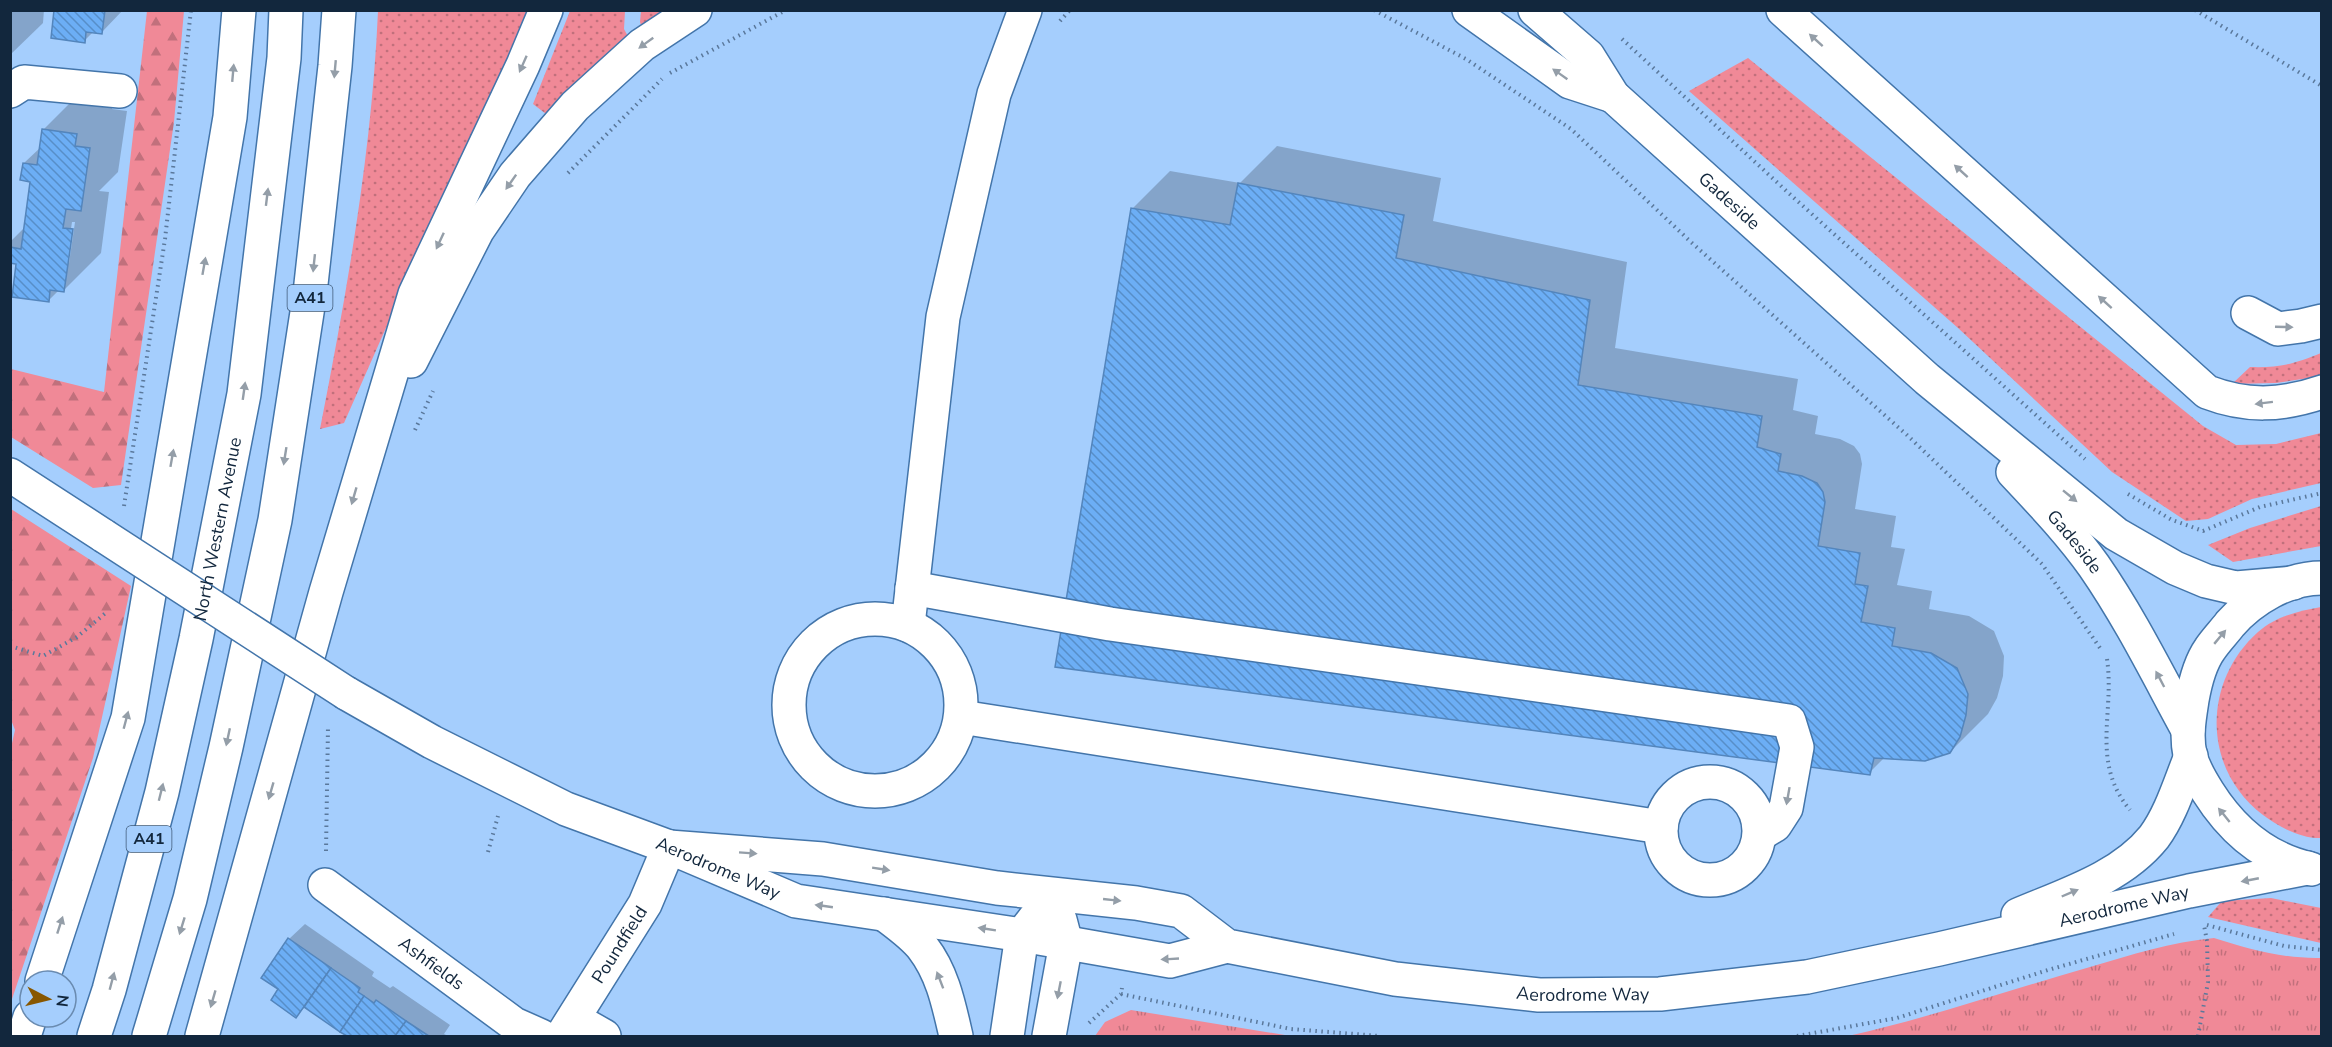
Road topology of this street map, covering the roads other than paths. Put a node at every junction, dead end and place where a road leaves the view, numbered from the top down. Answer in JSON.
{"nodes":[{"id":1,"x":239,"y":10,"type":"edge"},
{"id":2,"x":286,"y":10,"type":"edge"},
{"id":3,"x":339,"y":10,"type":"edge"},
{"id":4,"x":546,"y":10,"type":"edge"},
{"id":5,"x":695,"y":10,"type":"edge"},
{"id":6,"x":1025,"y":10,"type":"edge"},
{"id":7,"x":1469,"y":10,"type":"edge"},
{"id":8,"x":1535,"y":10,"type":"edge"},
{"id":9,"x":1783,"y":10,"type":"edge"},
{"id":10,"x":10,"y":91,"type":"edge"},
{"id":11,"x":120,"y":91,"type":"dead end"},
{"id":12,"x":1613,"y":96,"type":"junction"},
{"id":13,"x":2248,"y":313,"type":"dead end"},
{"id":14,"x":2322,"y":321,"type":"edge"},
{"id":15,"x":1927,"y":380,"type":"junction"},
{"id":16,"x":2322,"y":392,"type":"edge"},
{"id":17,"x":370,"y":440,"type":"junction"},
{"id":18,"x":10,"y":475,"type":"edge"},
{"id":19,"x":2312,"y":578,"type":"edge"},
{"id":20,"x":912,"y":588,"type":"junction"},
{"id":21,"x":908,"y":625,"type":"junction"},
{"id":22,"x":961,"y":717,"type":"junction"},
{"id":23,"x":2189,"y":743,"type":"junction"},
{"id":24,"x":1661,"y":827,"type":"junction"},
{"id":25,"x":1760,"y":834,"type":"junction"},
{"id":26,"x":669,"y":847,"type":"junction"},
{"id":27,"x":2314,"y":870,"type":"edge"},
{"id":28,"x":325,"y":885,"type":"road end"},
{"id":29,"x":1054,"y":894,"type":"junction"},
{"id":30,"x":882,"y":913,"type":"junction"},
{"id":31,"x":1022,"y":935,"type":"junction"},
{"id":32,"x":1066,"y":943,"type":"junction"},
{"id":33,"x":1227,"y":946,"type":"junction"},
{"id":34,"x":1939,"y":949,"type":"junction"},
{"id":35,"x":46,"y":969,"type":"edge"},
{"id":36,"x":568,"y":1028,"type":"edge"},
{"id":37,"x":94,"y":1036,"type":"edge"},
{"id":38,"x":149,"y":1036,"type":"edge"},
{"id":39,"x":202,"y":1036,"type":"edge"},
{"id":40,"x":541,"y":1036,"type":"edge"},
{"id":41,"x":604,"y":1036,"type":"edge"},
{"id":42,"x":956,"y":1036,"type":"edge"},
{"id":43,"x":1006,"y":1036,"type":"edge"},
{"id":44,"x":1049,"y":1036,"type":"edge"}],
"edges":[{"from":35,"to":1,"type":"main road","one_way":true},
{"from":37,"to":2,"type":"main road","name":"North Western Avenue","number":"A41","one_way":true},
{"from":3,"to":38,"type":"main road","number":"A41","one_way":true},
{"from":4,"to":17,"type":"main road","one_way":true},
{"from":5,"to":17,"type":"main road","one_way":true},
{"from":6,"to":20,"type":"main road"},
{"from":12,"to":7,"type":"main road","name":"Gadeside","one_way":true},
{"from":8,"to":12,"type":"main road","name":"Gadeside"},
{"from":16,"to":9,"type":"main road","one_way":true},
{"from":10,"to":11,"type":"main road"},
{"from":12,"to":15,"type":"main road","name":"Gadeside"},
{"from":13,"to":14,"type":"main road","one_way":true},
{"from":15,"to":19,"type":"main road","name":"Gadeside","one_way":true},
{"from":23,"to":15,"type":"main road","name":"Gadeside","one_way":true},
{"from":17,"to":39,"type":"main road","one_way":true},
{"from":18,"to":26,"type":"main road","bridge":true},
{"from":23,"to":19,"type":"main road","name":"Aerodrome Way","one_way":true},
{"from":20,"to":21,"type":"main road"},
{"from":20,"to":25,"type":"main road","one_way":true},
{"from":21,"to":22,"type":"main road"},
{"from":21,"to":22,"type":"main road"},
{"from":22,"to":24,"type":"main road"},
{"from":27,"to":23,"type":"main road","name":"Gadeside","one_way":true},
{"from":34,"to":23,"type":"main road","name":"Aerodrome Way","one_way":true},
{"from":24,"to":25,"type":"main road"},
{"from":24,"to":25,"type":"main road"},
{"from":26,"to":29,"type":"main road","name":"Aerodrome Way","one_way":true},
{"from":30,"to":26,"type":"main road","name":"Aerodrome Way","one_way":true},
{"from":26,"to":36,"type":"main road","name":"Poundfield"},
{"from":27,"to":34,"type":"main road","name":"Aerodrome Way","one_way":true},
{"from":28,"to":40,"type":"main road","name":"Ashfields"},
{"from":29,"to":31,"type":"main road"},
{"from":29,"to":32,"type":"main road"},
{"from":29,"to":33,"type":"main road","name":"Aerodrome Way","one_way":true},
{"from":31,"to":30,"type":"main road","name":"Aerodrome Way","one_way":true},
{"from":42,"to":30,"type":"main road","one_way":true},
{"from":31,"to":32,"type":"main road","name":"Aerodrome Way"},
{"from":31,"to":43,"type":"main road"},
{"from":33,"to":32,"type":"main road","name":"Aerodrome Way","one_way":true},
{"from":32,"to":44,"type":"main road","one_way":true},
{"from":33,"to":34,"type":"main road","name":"Aerodrome Way"},
{"from":36,"to":41,"type":"main road"}]}
